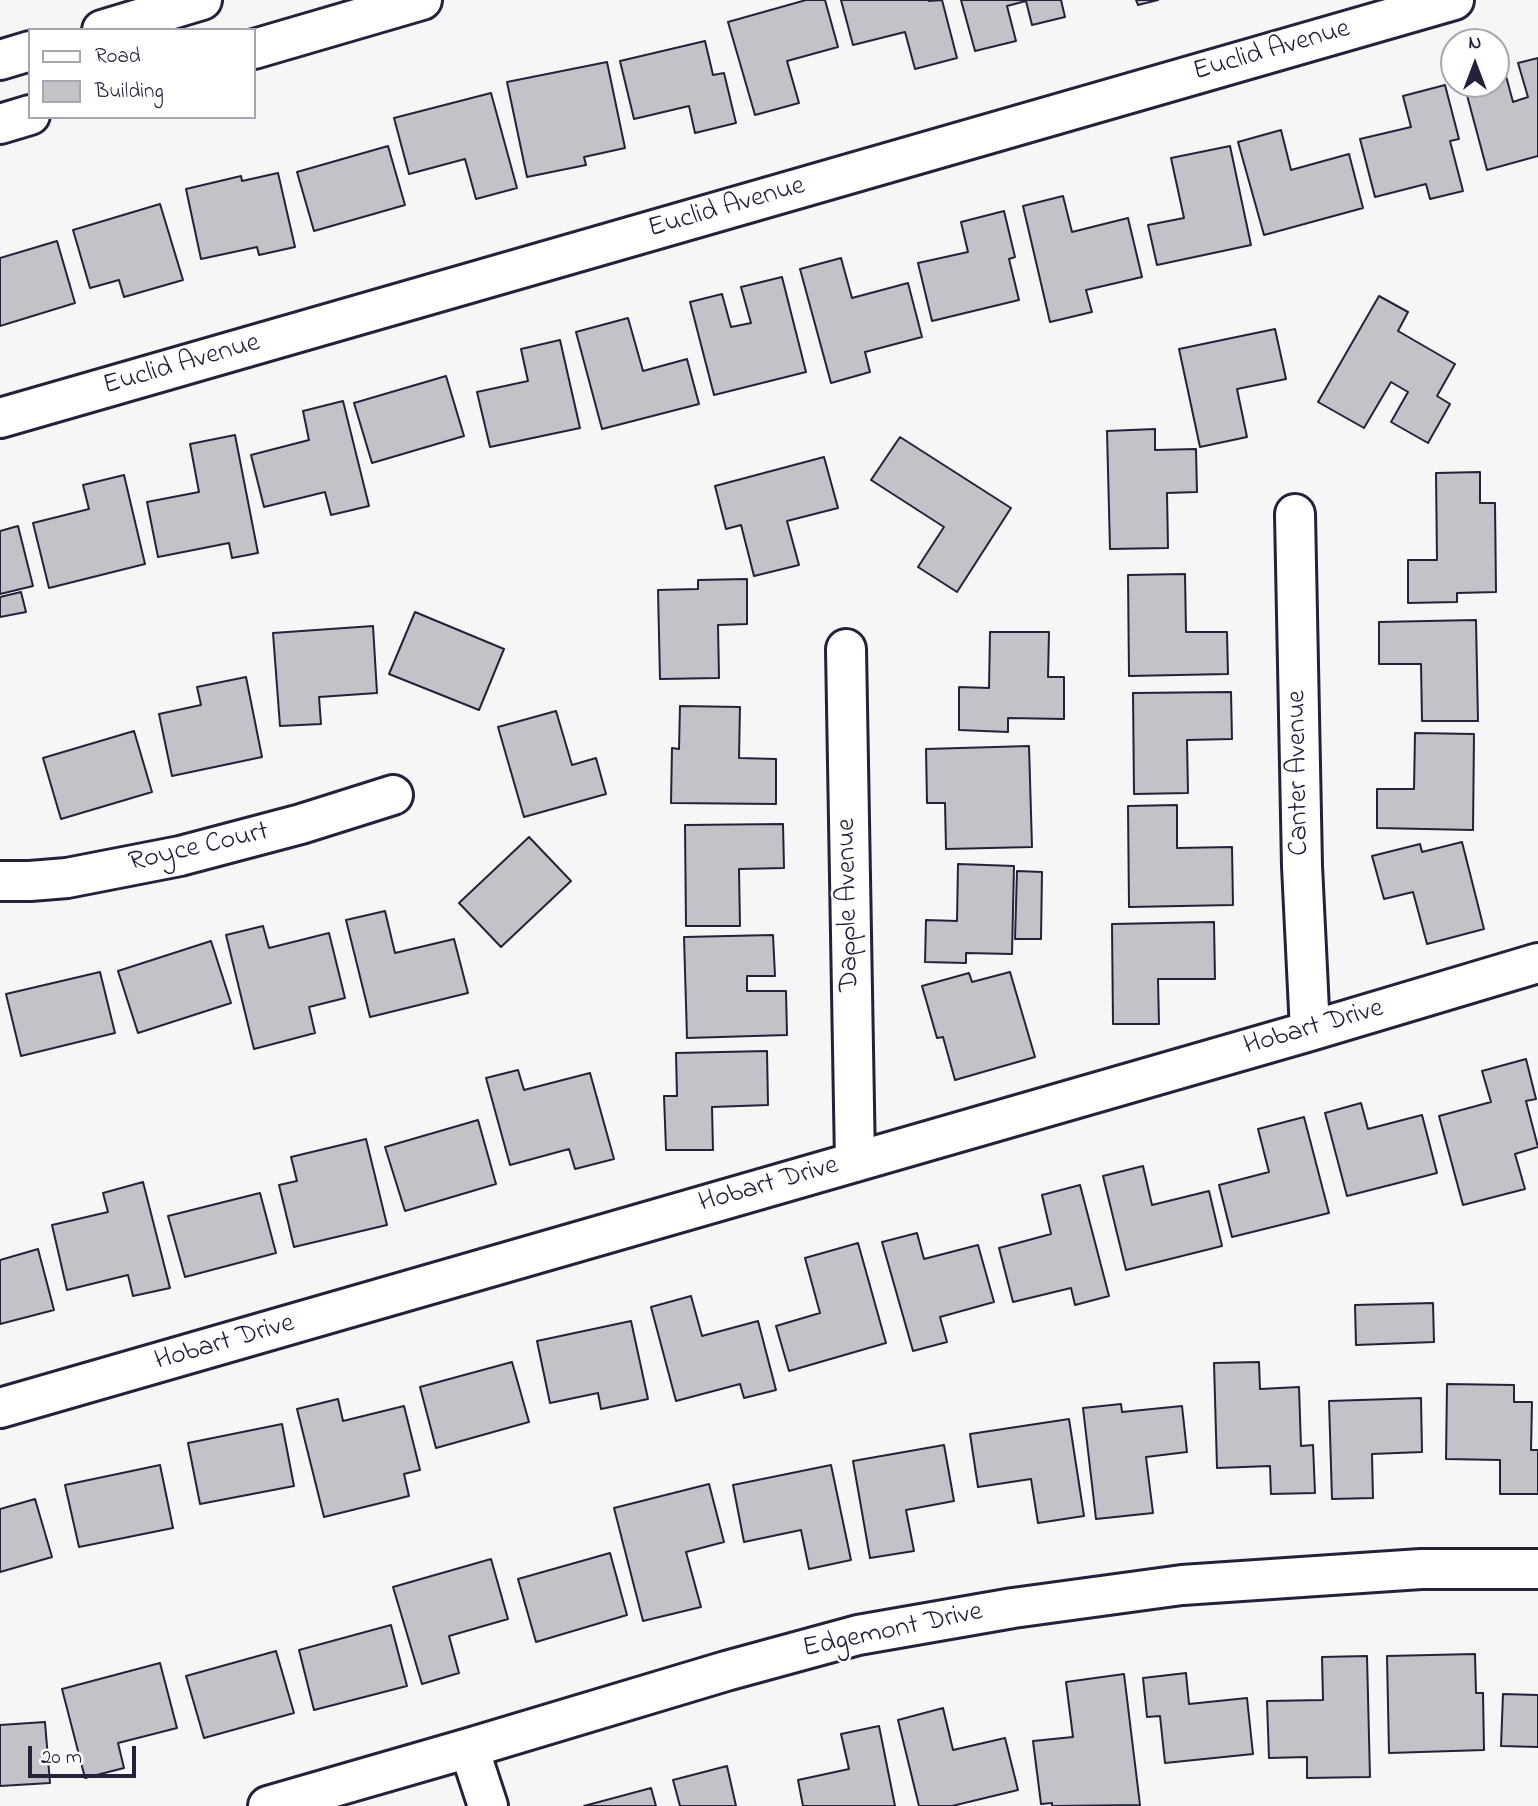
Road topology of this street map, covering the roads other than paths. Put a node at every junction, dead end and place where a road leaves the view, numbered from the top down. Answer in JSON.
{"nodes":[{"id":1,"x":202,"y":0,"type":"edge"},
{"id":2,"x":422,"y":0,"type":"edge"},
{"id":3,"x":1454,"y":0,"type":"edge"},
{"id":4,"x":109,"y":28,"type":"edge"},
{"id":5,"x":256,"y":49,"type":"edge"},
{"id":6,"x":28,"y":52,"type":"edge"},
{"id":7,"x":0,"y":60,"type":"edge"},
{"id":8,"x":28,"y":116,"type":"edge"},
{"id":9,"x":0,"y":124,"type":"edge"},
{"id":10,"x":0,"y":418,"type":"edge"},
{"id":11,"x":1295,"y":514,"type":"dead end"},
{"id":12,"x":846,"y":649,"type":"dead end"},
{"id":13,"x":393,"y":795,"type":"dead end"},
{"id":14,"x":0,"y":881,"type":"edge"},
{"id":15,"x":1538,"y":963,"type":"edge"},
{"id":16,"x":1310,"y":1031,"type":"junction"},
{"id":17,"x":855,"y":1161,"type":"junction"},
{"id":18,"x":0,"y":1408,"type":"edge"},
{"id":19,"x":1538,"y":1569,"type":"edge"},
{"id":20,"x":469,"y":1748,"type":"junction"},
{"id":21,"x":268,"y":1806,"type":"edge"},
{"id":22,"x":488,"y":1806,"type":"edge"}],
"edges":[{"from":1,"to":4,"type":"street"},
{"from":2,"to":5,"type":"street"},
{"from":3,"to":10,"type":"street","name":"Euclid Avenue"},
{"from":6,"to":7,"type":"street"},
{"from":8,"to":9,"type":"street"},
{"from":11,"to":16,"type":"street","name":"Canter Avenue"},
{"from":12,"to":17,"type":"street","name":"Dapple Avenue"},
{"from":13,"to":14,"type":"street","name":"Royce Court"},
{"from":15,"to":16,"type":"street","name":"Hobart Drive"},
{"from":16,"to":17,"type":"street","name":"Hobart Drive"},
{"from":17,"to":18,"type":"street","name":"Hobart Drive"},
{"from":19,"to":20,"type":"street","name":"Edgemont Drive"},
{"from":20,"to":21,"type":"street","name":"Edgemont Drive"},
{"from":20,"to":22,"type":"street"}]}
